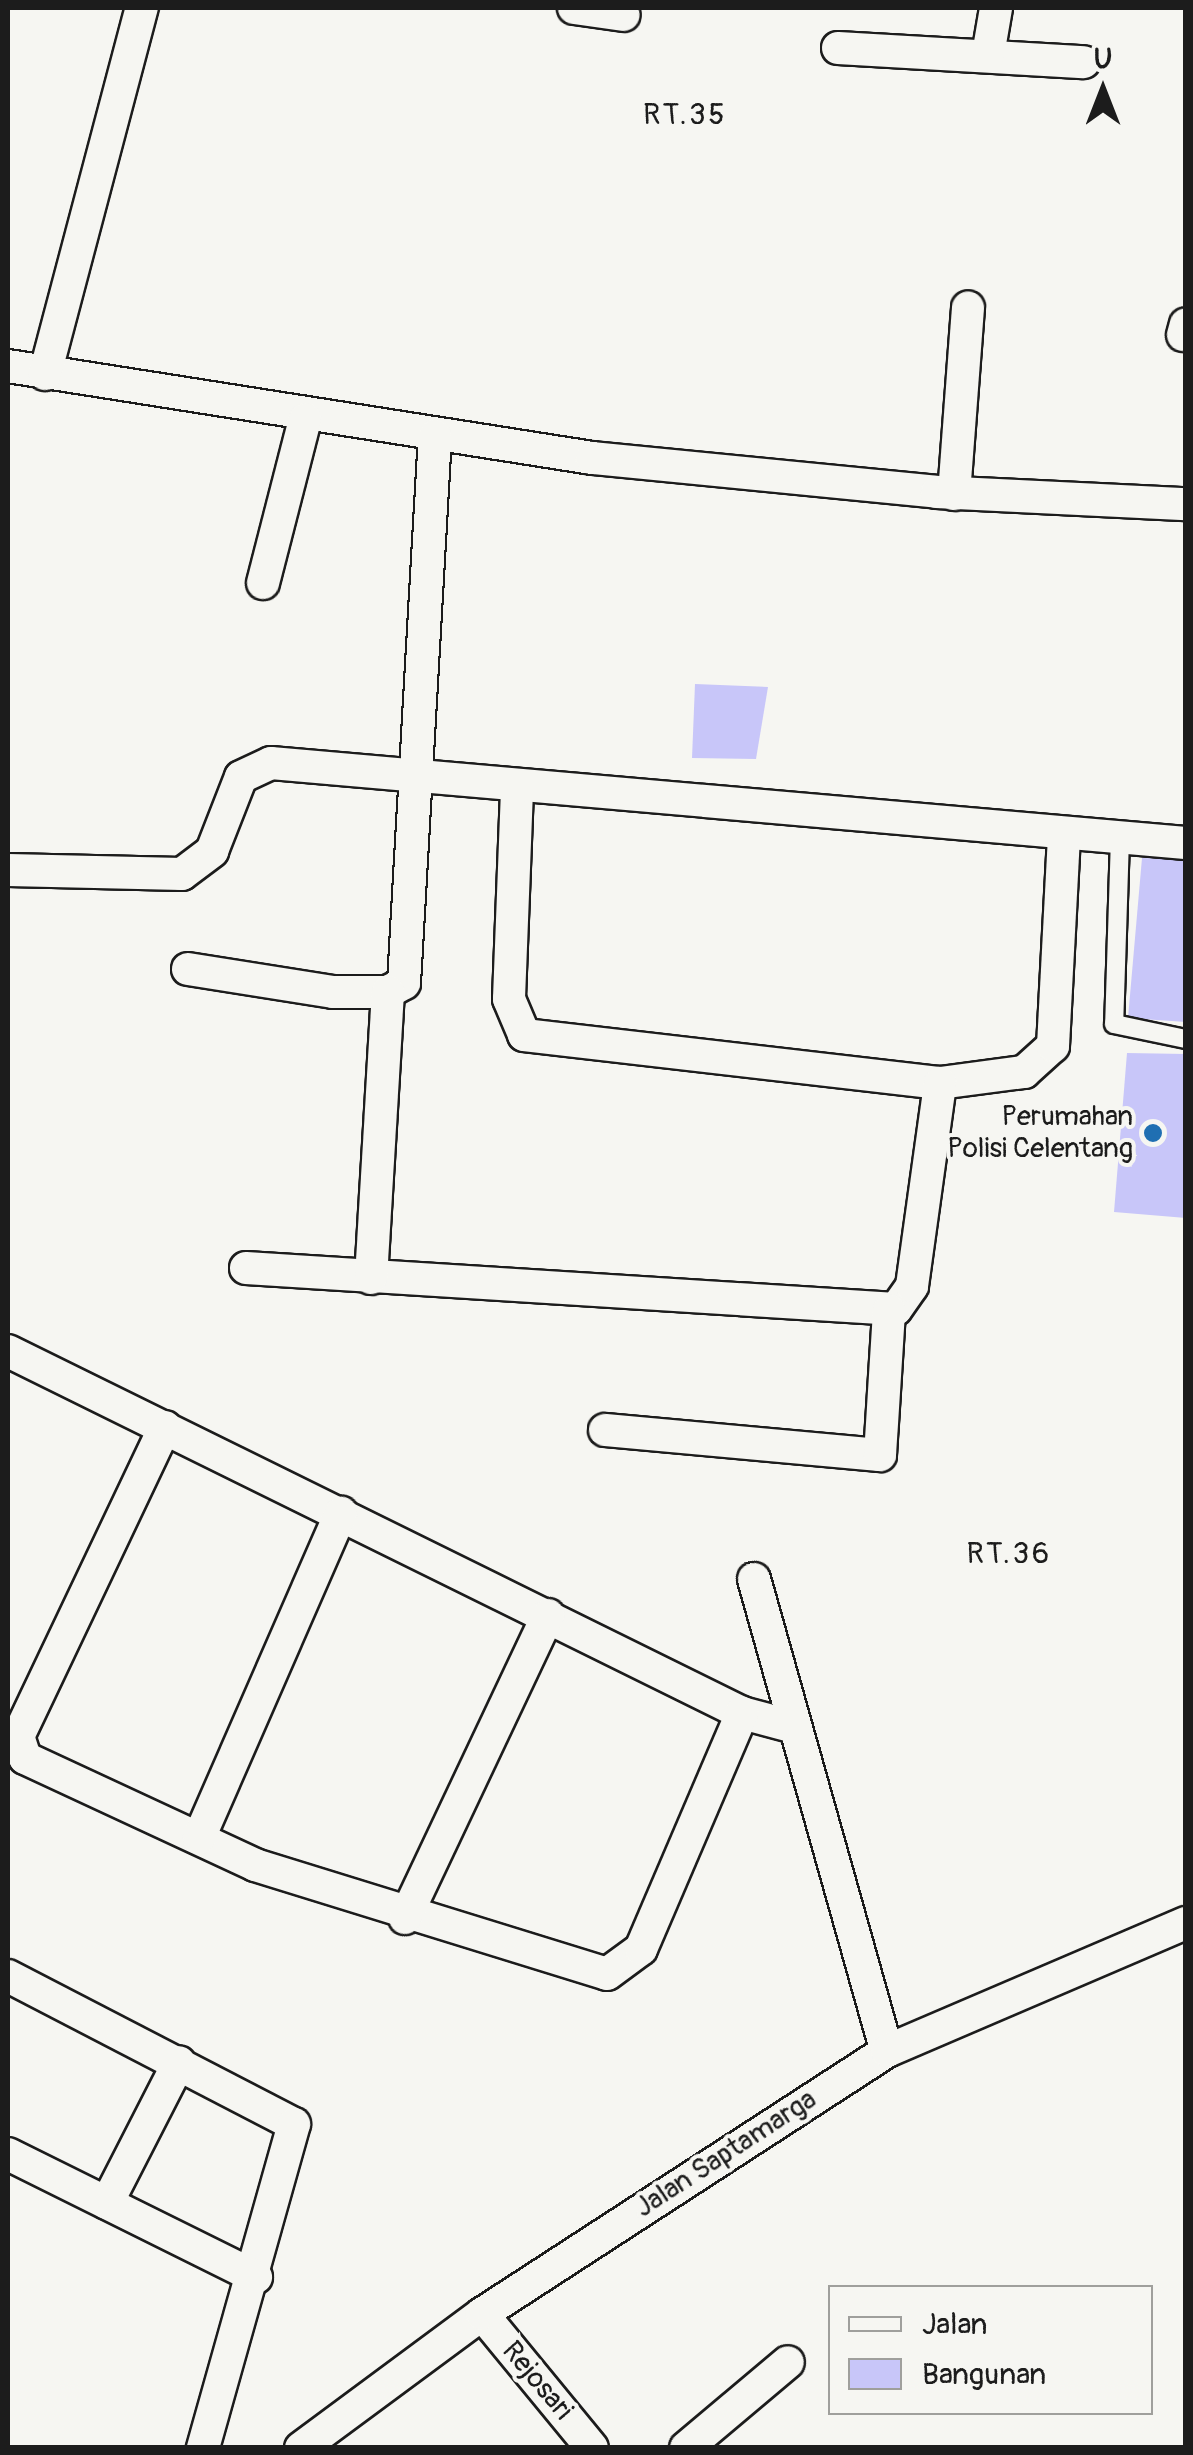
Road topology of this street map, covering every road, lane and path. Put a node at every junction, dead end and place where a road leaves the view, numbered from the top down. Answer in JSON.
{"nodes":[{"id":1,"x":142,"y":8,"type":"edge"},
{"id":2,"x":574,"y":8,"type":"edge"},
{"id":3,"x":996,"y":8,"type":"edge"},
{"id":4,"x":624,"y":16,"type":"dead end"},
{"id":5,"x":838,"y":48,"type":"dead end"},
{"id":6,"x":988,"y":56,"type":"junction"},
{"id":7,"x":1084,"y":62,"type":"dead end"},
{"id":8,"x":968,"y":308,"type":"dead end"},
{"id":9,"x":8,"y":366,"type":"edge"},
{"id":10,"x":45,"y":374,"type":"junction"},
{"id":11,"x":305,"y":419,"type":"junction"},
{"id":12,"x":434,"y":436,"type":"junction"},
{"id":13,"x":954,"y":494,"type":"junction"},
{"id":14,"x":1186,"y":504,"type":"edge"},
{"id":15,"x":262,"y":583,"type":"dead end"},
{"id":16,"x":415,"y":779,"type":"junction"},
{"id":17,"x":517,"y":790,"type":"junction"},
{"id":18,"x":1064,"y":833,"type":"junction"},
{"id":19,"x":1120,"y":838,"type":"junction"},
{"id":20,"x":1186,"y":844,"type":"edge"},
{"id":21,"x":8,"y":870,"type":"edge"},
{"id":22,"x":188,"y":969,"type":"dead end"},
{"id":23,"x":388,"y":992,"type":"junction"},
{"id":24,"x":1186,"y":1038,"type":"edge"},
{"id":25,"x":940,"y":1082,"type":"junction"},
{"id":26,"x":246,"y":1268,"type":"dead end"},
{"id":27,"x":371,"y":1278,"type":"junction"},
{"id":28,"x":888,"y":1310,"type":"junction"},
{"id":29,"x":8,"y":1351,"type":"edge"},
{"id":30,"x":165,"y":1427,"type":"junction"},
{"id":31,"x":605,"y":1430,"type":"dead end"},
{"id":32,"x":340,"y":1513,"type":"junction"},
{"id":33,"x":754,"y":1579,"type":"dead end"},
{"id":34,"x":548,"y":1615,"type":"junction"},
{"id":35,"x":742,"y":1713,"type":"junction"},
{"id":36,"x":791,"y":1726,"type":"junction"},
{"id":37,"x":198,"y":1838,"type":"junction"},
{"id":38,"x":405,"y":1918,"type":"junction"},
{"id":39,"x":1186,"y":1923,"type":"edge"},
{"id":40,"x":8,"y":1976,"type":"edge"},
{"id":41,"x":886,"y":2051,"type":"junction"},
{"id":42,"x":179,"y":2062,"type":"junction"},
{"id":43,"x":8,"y":2154,"type":"edge"},
{"id":44,"x":106,"y":2202,"type":"junction"},
{"id":45,"x":256,"y":2277,"type":"junction"},
{"id":46,"x":482,"y":2314,"type":"junction"},
{"id":47,"x":788,"y":2362,"type":"dead end"},
{"id":48,"x":202,"y":2448,"type":"edge"},
{"id":49,"x":301,"y":2448,"type":"edge"},
{"id":50,"x":592,"y":2448,"type":"edge"},
{"id":51,"x":686,"y":2448,"type":"edge"}],
"edges":[{"from":1,"to":10,"type":"street"},
{"from":2,"to":4,"type":"street"},
{"from":3,"to":6,"type":"street"},
{"from":5,"to":6,"type":"street"},
{"from":6,"to":7,"type":"street"},
{"from":8,"to":13,"type":"street"},
{"from":9,"to":10,"type":"street"},
{"from":10,"to":11,"type":"street"},
{"from":11,"to":12,"type":"street"},
{"from":11,"to":15,"type":"street"},
{"from":12,"to":13,"type":"street"},
{"from":12,"to":16,"type":"street"},
{"from":13,"to":14,"type":"street"},
{"from":16,"to":17,"type":"street"},
{"from":16,"to":21,"type":"street"},
{"from":16,"to":23,"type":"street"},
{"from":17,"to":18,"type":"street"},
{"from":17,"to":25,"type":"street"},
{"from":18,"to":19,"type":"street"},
{"from":18,"to":25,"type":"street"},
{"from":19,"to":20,"type":"street"},
{"from":19,"to":24,"type":"lane"},
{"from":22,"to":23,"type":"street"},
{"from":23,"to":27,"type":"street"},
{"from":25,"to":28,"type":"street"},
{"from":26,"to":27,"type":"street"},
{"from":27,"to":28,"type":"street"},
{"from":28,"to":31,"type":"street"},
{"from":29,"to":30,"type":"street"},
{"from":30,"to":32,"type":"street"},
{"from":30,"to":37,"type":"street"},
{"from":32,"to":34,"type":"street"},
{"from":32,"to":37,"type":"street"},
{"from":33,"to":36,"type":"street"},
{"from":34,"to":35,"type":"street"},
{"from":34,"to":38,"type":"street"},
{"from":35,"to":36,"type":"street"},
{"from":35,"to":38,"type":"street"},
{"from":36,"to":41,"type":"street"},
{"from":37,"to":38,"type":"street"},
{"from":39,"to":41,"type":"street","name":"Jalan Saptamarga"},
{"from":40,"to":42,"type":"street"},
{"from":41,"to":46,"type":"street","name":"Jalan Saptamarga"},
{"from":42,"to":44,"type":"street"},
{"from":42,"to":45,"type":"street"},
{"from":43,"to":44,"type":"street"},
{"from":44,"to":45,"type":"street"},
{"from":45,"to":48,"type":"street"},
{"from":46,"to":49,"type":"street","name":"Jalan Saptamarga"},
{"from":46,"to":50,"type":"street","name":"Rejosari"},
{"from":47,"to":51,"type":"street"}]}
